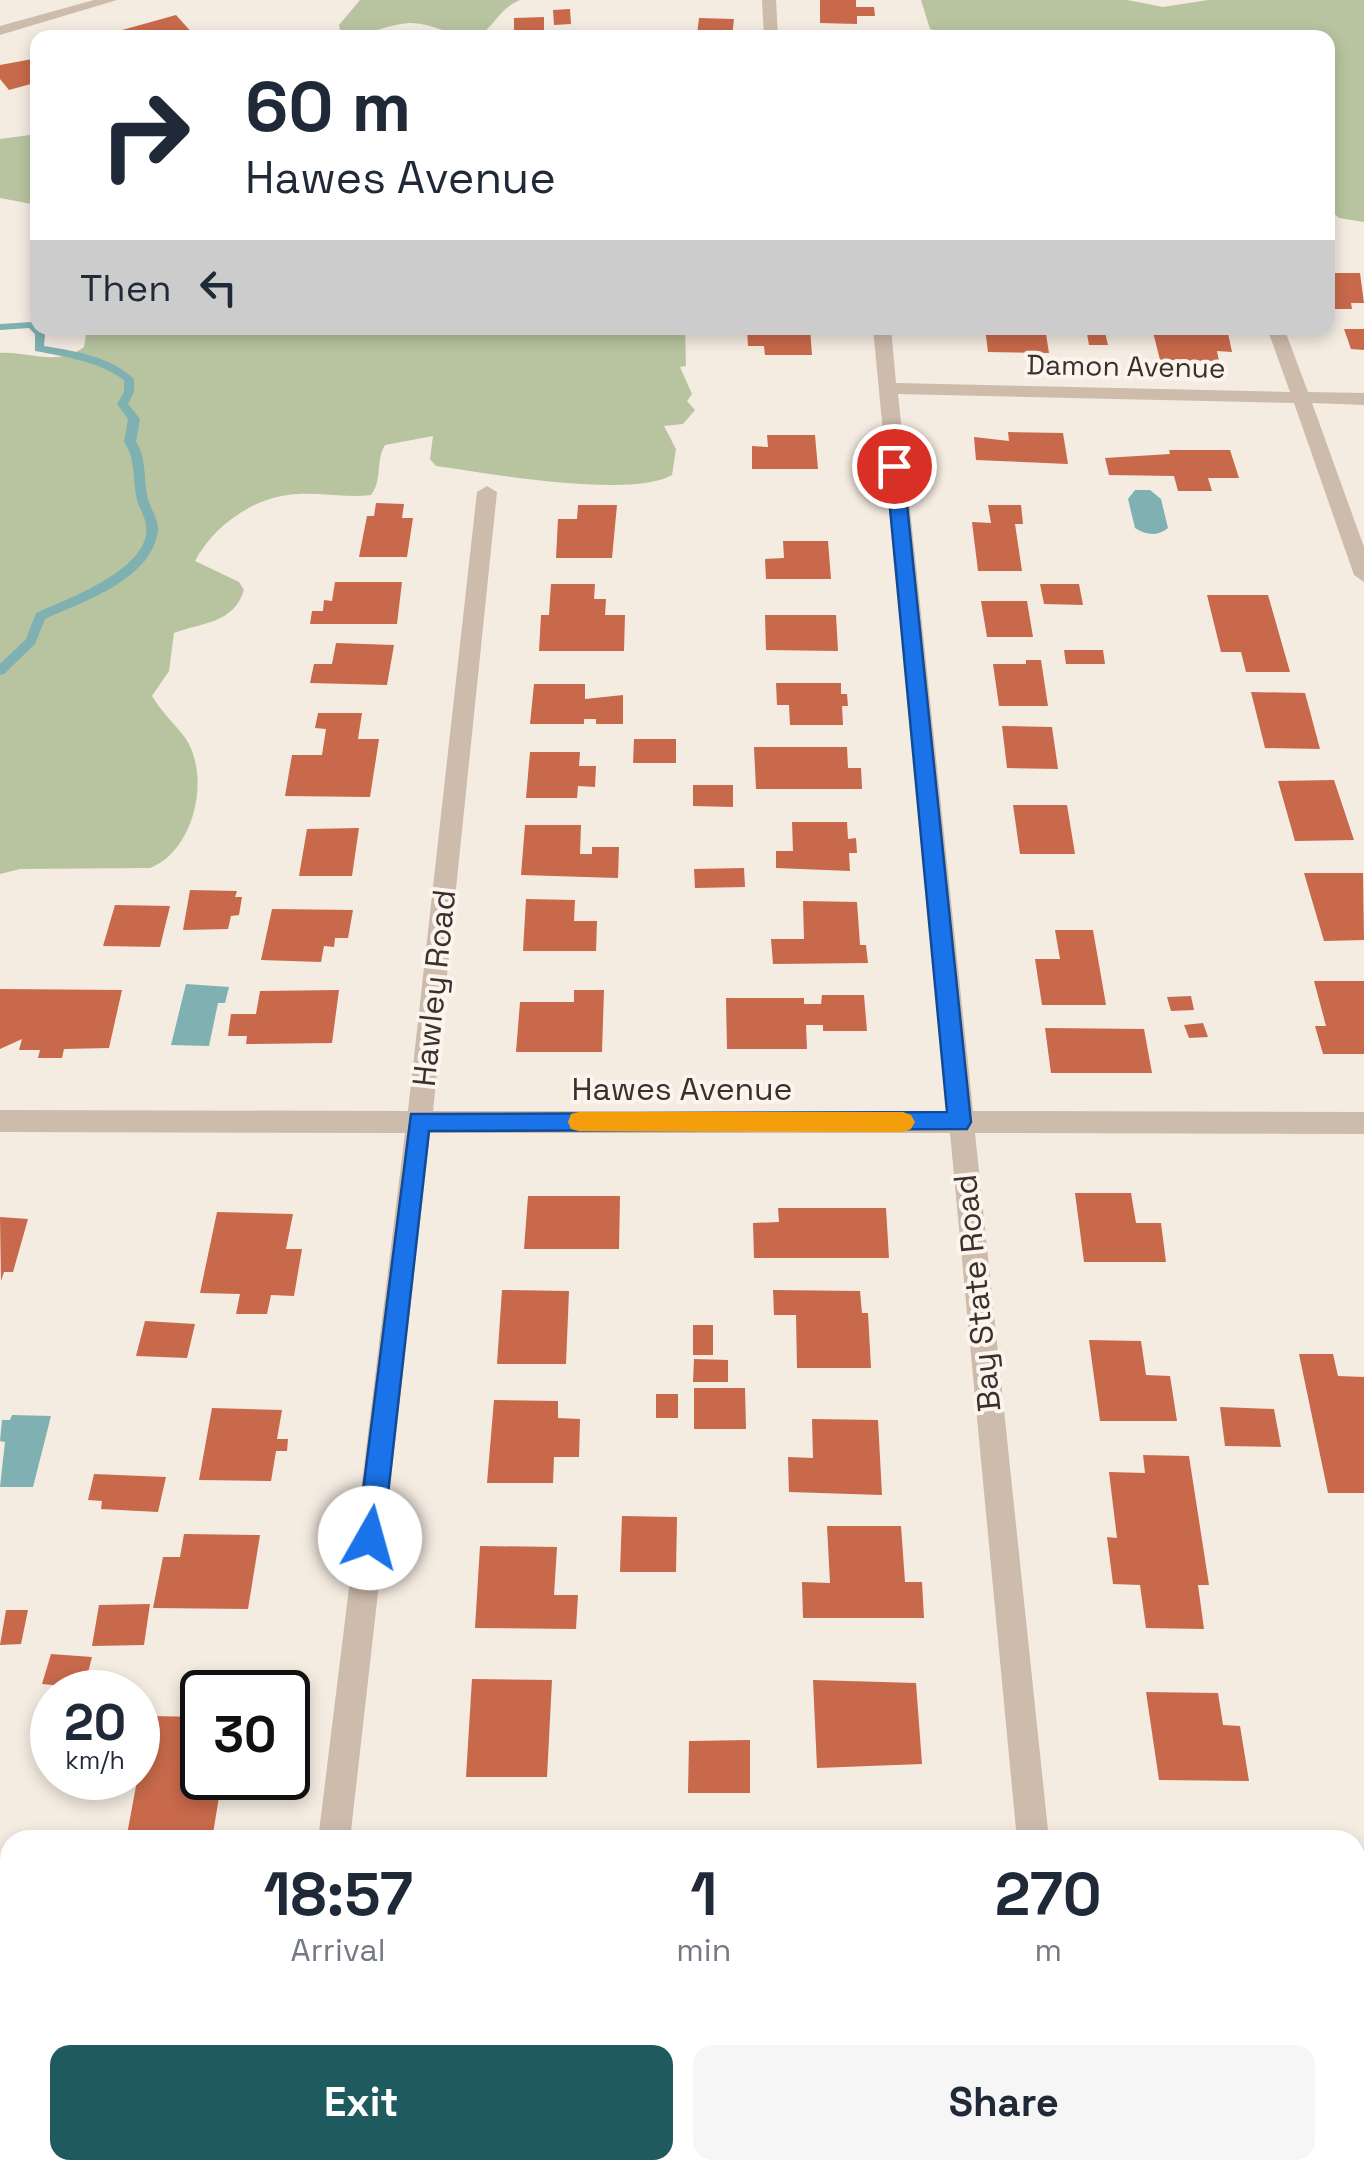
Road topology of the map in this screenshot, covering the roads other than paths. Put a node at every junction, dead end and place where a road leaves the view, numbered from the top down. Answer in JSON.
{"nodes":[{"id":1,"x":110,"y":0,"type":"edge"},
{"id":2,"x":770,"y":0,"type":"edge"},
{"id":3,"x":771,"y":30,"type":"edge"},
{"id":4,"x":0,"y":31,"type":"edge"},
{"id":5,"x":883,"y":335,"type":"edge"},
{"id":6,"x":1278,"y":335,"type":"edge"},
{"id":7,"x":887,"y":388,"type":"junction"},
{"id":8,"x":1299,"y":398,"type":"junction"},
{"id":9,"x":1364,"y":399,"type":"edge"},
{"id":10,"x":487,"y":492,"type":"dead end"},
{"id":11,"x":1364,"y":575,"type":"edge"},
{"id":12,"x":0,"y":1121,"type":"edge"},
{"id":13,"x":419,"y":1121,"type":"junction"},
{"id":14,"x":959,"y":1122,"type":"junction"},
{"id":15,"x":1364,"y":1123,"type":"edge"},
{"id":16,"x":335,"y":1830,"type":"edge"},
{"id":17,"x":1032,"y":1830,"type":"edge"}],
"edges":[{"from":1,"to":4,"type":"street"},
{"from":2,"to":3,"type":"street"},
{"from":5,"to":7,"type":"street","name":"Bay State Road"},
{"from":6,"to":8,"type":"street"},
{"from":7,"to":8,"type":"street","name":"Damon Avenue"},
{"from":7,"to":14,"type":"street","name":"Bay State Road"},
{"from":8,"to":9,"type":"street","name":"Damon Avenue"},
{"from":8,"to":11,"type":"street"},
{"from":10,"to":13,"type":"street","name":"Hawley Road"},
{"from":12,"to":13,"type":"street","name":"Hawes Avenue"},
{"from":13,"to":14,"type":"street","name":"Hawes Avenue"},
{"from":13,"to":16,"type":"street","name":"Hawley Road"},
{"from":14,"to":15,"type":"street","name":"Hawes Avenue"},
{"from":14,"to":17,"type":"street","name":"Bay State Road"}]}
